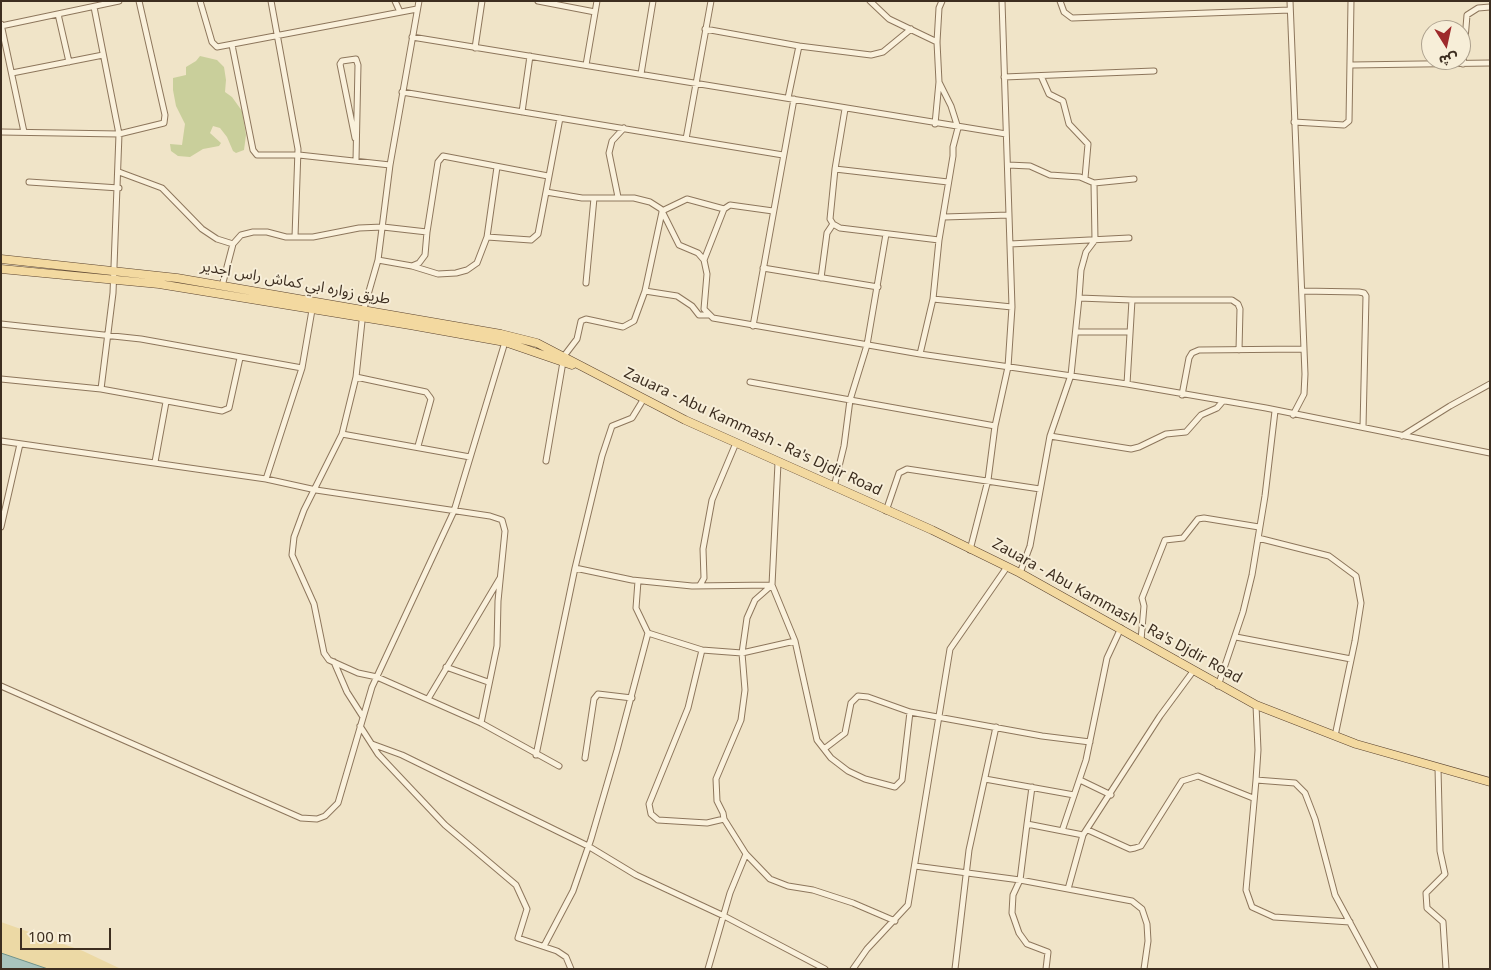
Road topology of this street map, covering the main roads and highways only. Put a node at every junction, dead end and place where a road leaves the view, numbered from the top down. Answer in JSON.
{"nodes":[{"id":1,"x":1,"y":259,"type":"edge"},
{"id":2,"x":1,"y":269,"type":"edge"},
{"id":3,"x":113,"y":275,"type":"junction"},
{"id":4,"x":363,"y":315,"type":"junction"},
{"id":5,"x":535,"y":347,"type":"junction"},
{"id":6,"x":577,"y":366,"type":"joint"},
{"id":7,"x":1490,"y":782,"type":"edge"}],
"edges":[{"from":1,"to":3,"type":"main road","name":"طريق زواره ابي كماش راس اجدير"},
{"from":2,"to":3,"type":"main road"},
{"from":3,"to":4,"type":"main road"},
{"from":3,"to":4,"type":"main road","name":"طريق زواره ابي كماش راس اجدير"},
{"from":4,"to":5,"type":"main road"},
{"from":4,"to":5,"type":"main road","name":"طريق زواره ابي كماش راس اجدير"},
{"from":5,"to":6,"type":"main road","name":"طريق زواره ابي كماش راس اجدير"},
{"from":6,"to":7,"type":"main road","name":"Zauara - Abu Kammash - Ra's Djdir Road"}]}
